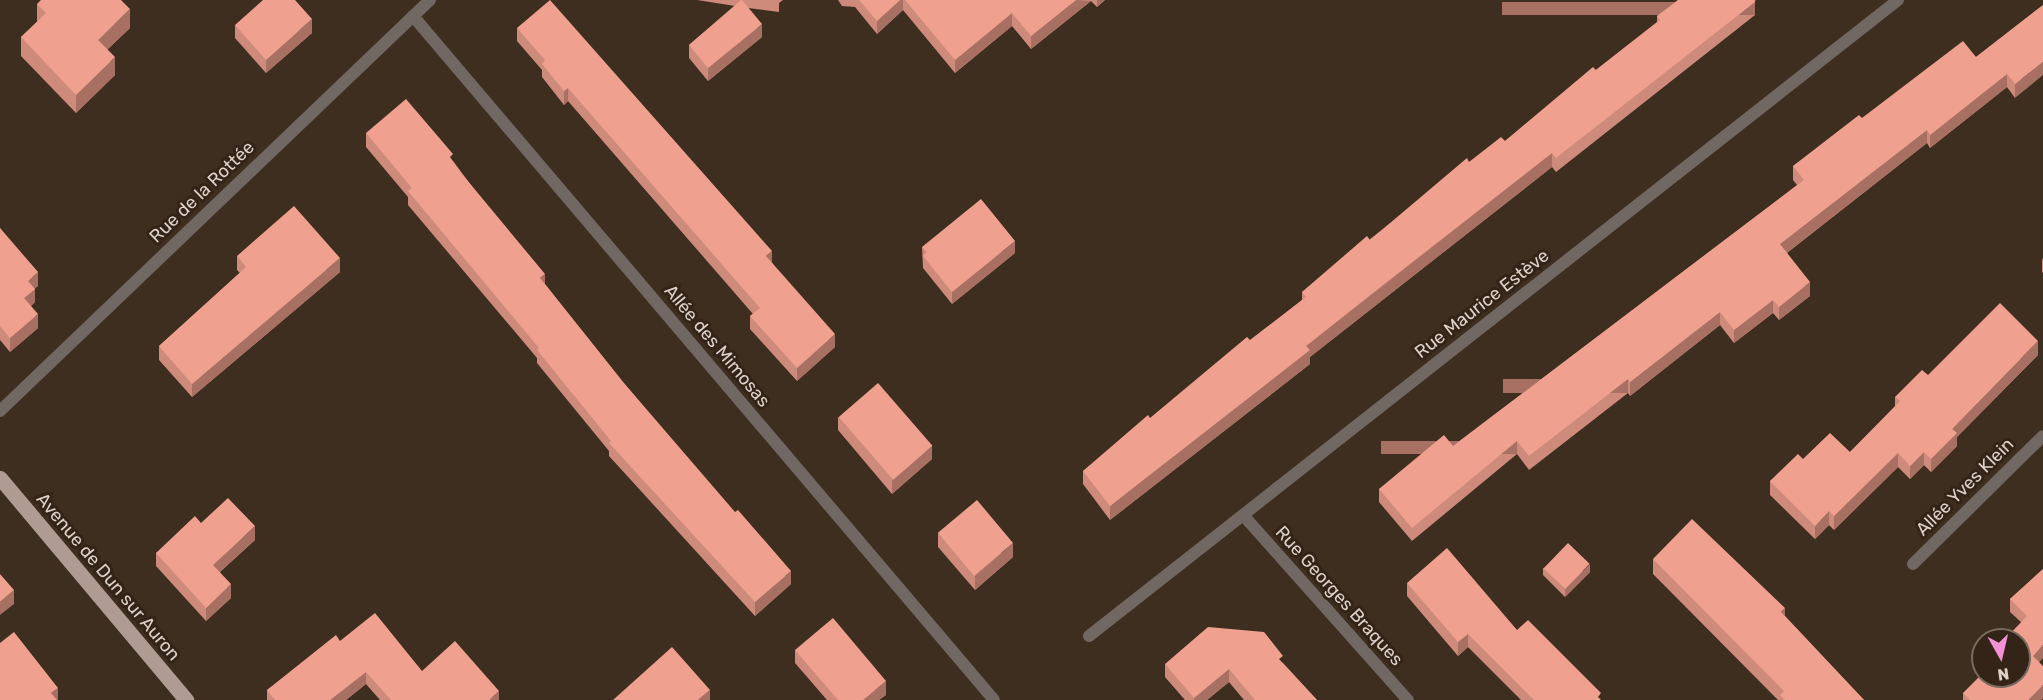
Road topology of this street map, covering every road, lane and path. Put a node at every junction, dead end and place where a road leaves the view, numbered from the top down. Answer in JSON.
{"nodes":[{"id":1,"x":430,"y":0,"type":"edge"},
{"id":2,"x":1898,"y":0,"type":"edge"},
{"id":3,"x":413,"y":16,"type":"junction"},
{"id":4,"x":0,"y":411,"type":"edge"},
{"id":5,"x":2043,"y":436,"type":"edge"},
{"id":6,"x":0,"y":478,"type":"edge"},
{"id":7,"x":1243,"y":515,"type":"junction"},
{"id":8,"x":1913,"y":564,"type":"dead end"},
{"id":9,"x":1089,"y":636,"type":"dead end"},
{"id":10,"x":186,"y":700,"type":"edge"},
{"id":11,"x":993,"y":700,"type":"edge"},
{"id":12,"x":1408,"y":700,"type":"edge"}],
"edges":[{"from":1,"to":3,"type":"street","name":"Rue de la Rottée"},
{"from":2,"to":7,"type":"street","name":"Rue Maurice Estève"},
{"from":3,"to":4,"type":"street","name":"Rue de la Rottée"},
{"from":3,"to":11,"type":"street","name":"Allée des Mimosas"},
{"from":5,"to":8,"type":"street","name":"Allée Yves Klein"},
{"from":6,"to":10,"type":"main road","name":"Avenue de Dun sur Auron"},
{"from":7,"to":9,"type":"street","name":"Rue Maurice Estève"},
{"from":7,"to":12,"type":"street","name":"Rue Georges Braques"}]}
